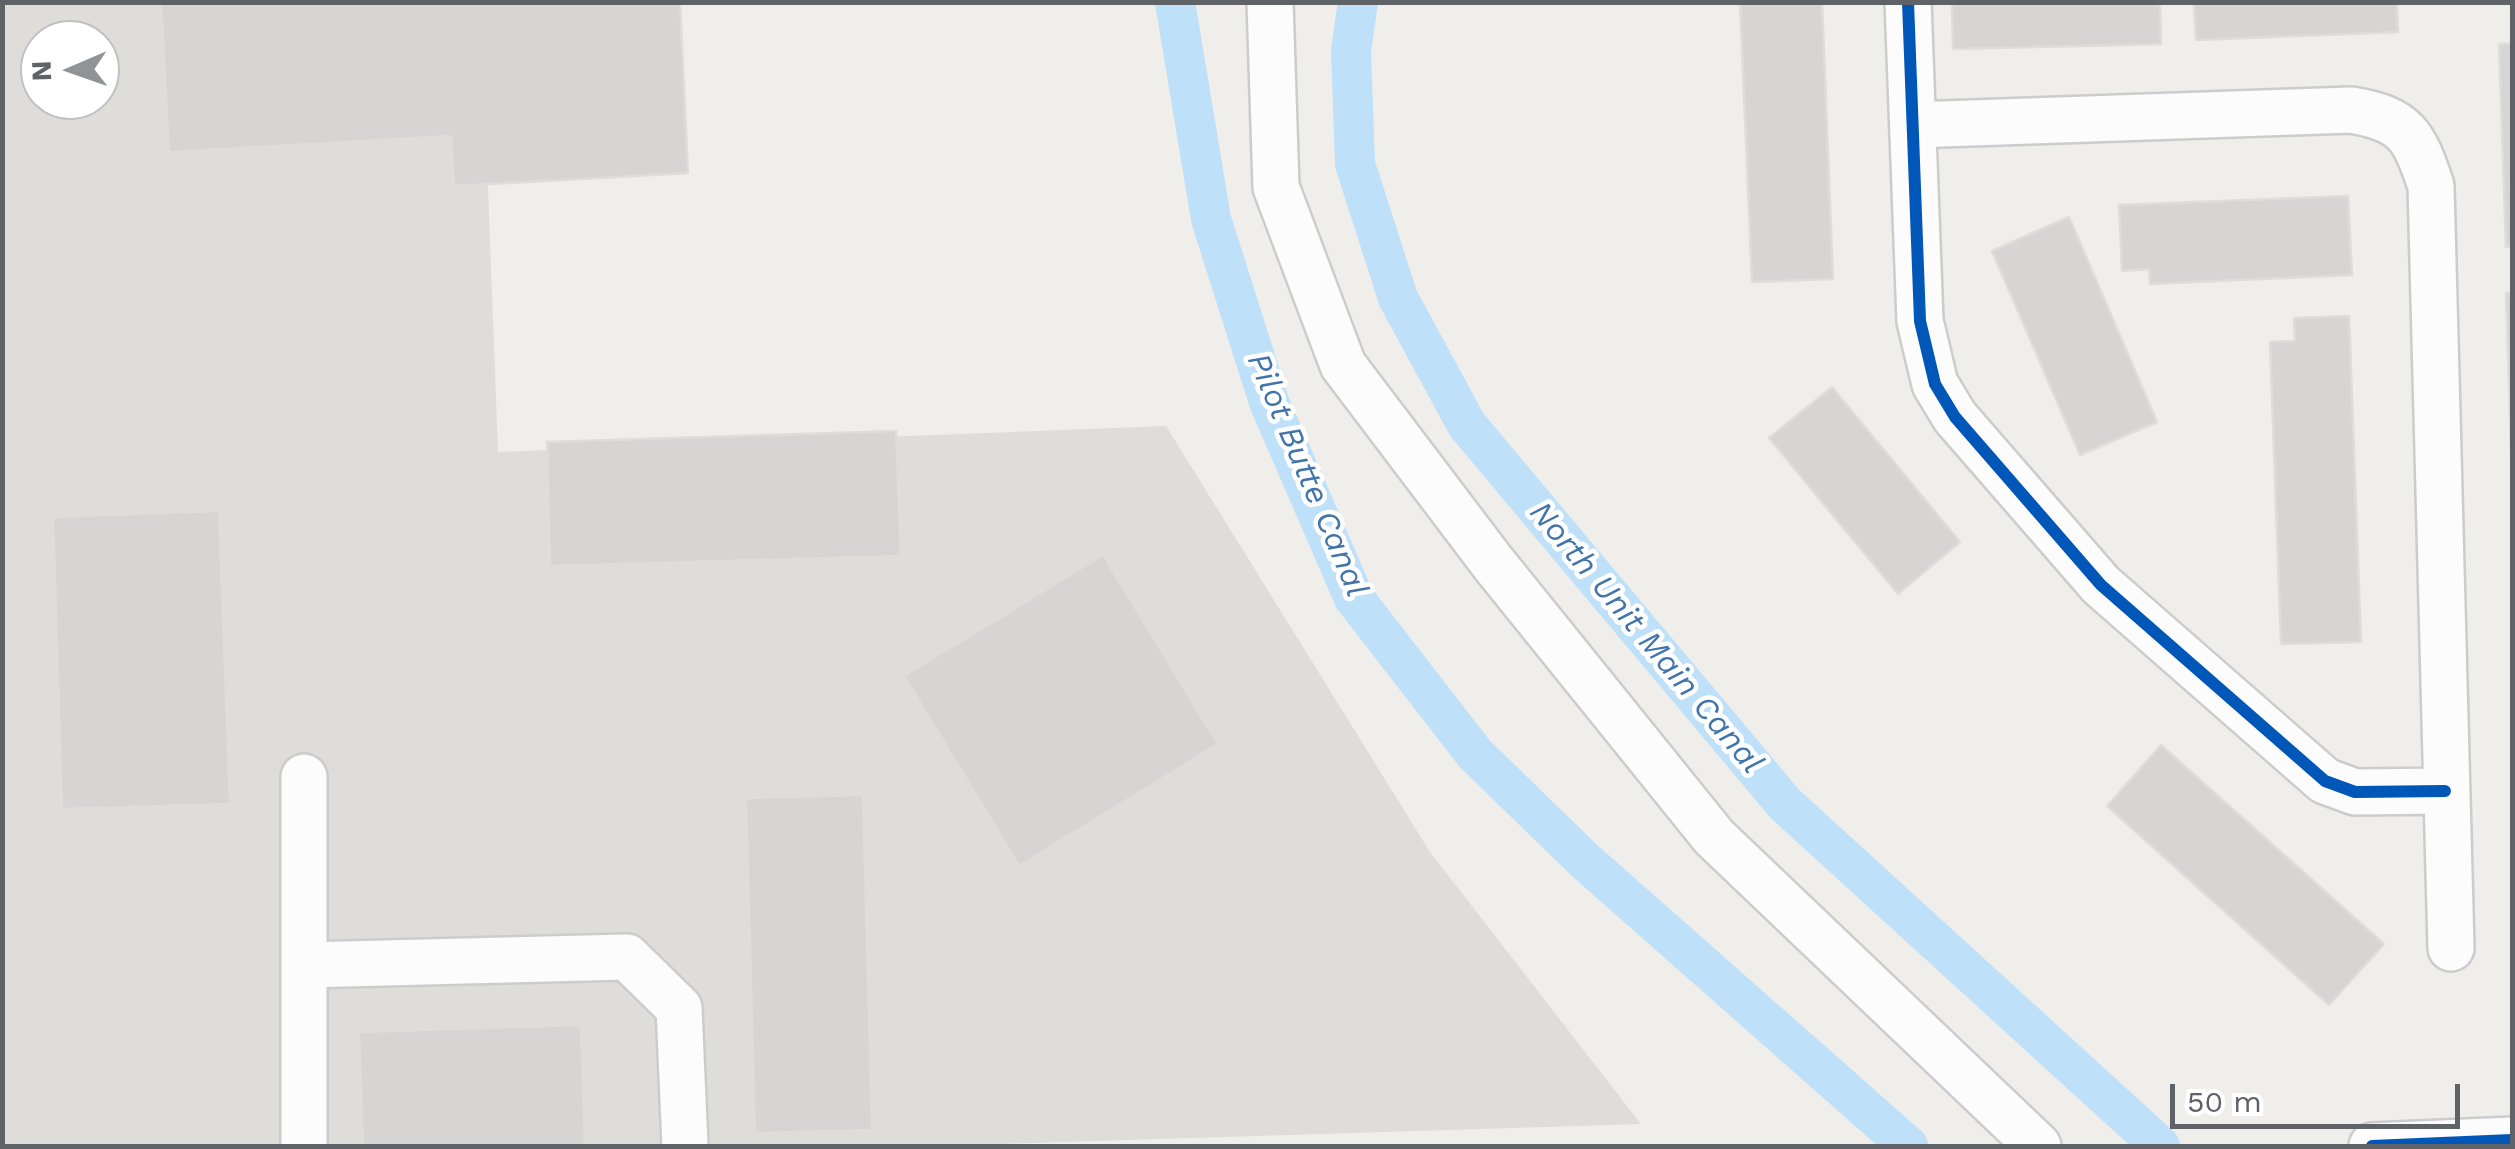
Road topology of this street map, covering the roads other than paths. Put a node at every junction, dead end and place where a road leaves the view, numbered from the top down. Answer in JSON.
{"nodes":[{"id":1,"x":1270,"y":2,"type":"edge"},
{"id":2,"x":1908,"y":2,"type":"edge"},
{"id":3,"x":1913,"y":125,"type":"junction"},
{"id":4,"x":304,"y":777,"type":"dead end"},
{"id":5,"x":2445,"y":792,"type":"junction"},
{"id":6,"x":2451,"y":948,"type":"dead end"},
{"id":7,"x":304,"y":965,"type":"junction"},
{"id":8,"x":2512,"y":1140,"type":"edge"},
{"id":9,"x":304,"y":1146,"type":"edge"},
{"id":10,"x":685,"y":1146,"type":"edge"},
{"id":11,"x":2038,"y":1146,"type":"edge"},
{"id":12,"x":2372,"y":1146,"type":"edge"}],
"edges":[{"from":1,"to":11,"type":"street"},
{"from":2,"to":3,"type":"street"},
{"from":3,"to":5,"type":"street"},
{"from":3,"to":5,"type":"street"},
{"from":4,"to":7,"type":"street"},
{"from":5,"to":6,"type":"street"},
{"from":7,"to":9,"type":"street"},
{"from":7,"to":10,"type":"street"},
{"from":8,"to":12,"type":"street"}]}
